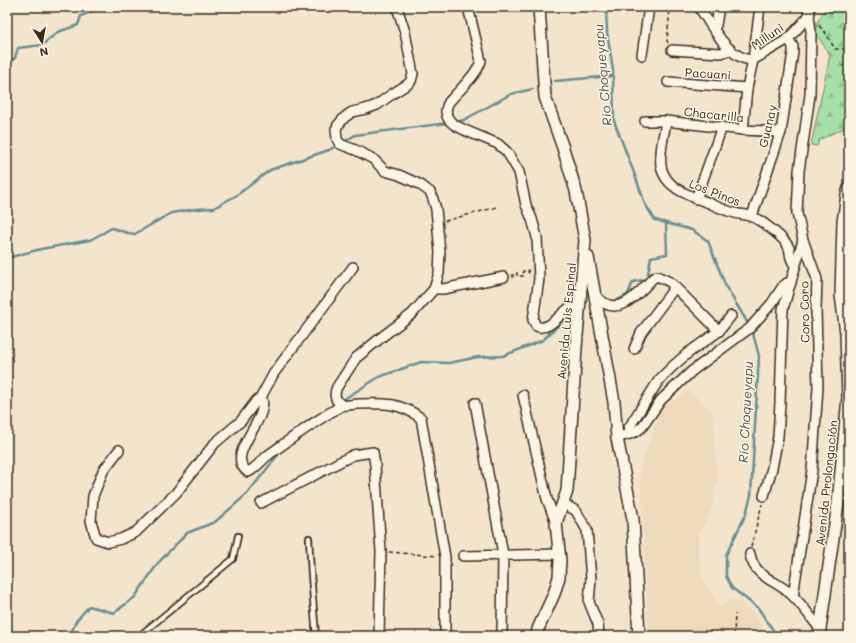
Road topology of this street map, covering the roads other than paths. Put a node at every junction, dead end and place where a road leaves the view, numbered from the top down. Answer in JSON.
{"nodes":[{"id":1,"x":397,"y":7,"type":"edge"},
{"id":2,"x":468,"y":7,"type":"edge"},
{"id":3,"x":539,"y":7,"type":"edge"},
{"id":4,"x":649,"y":7,"type":"edge"},
{"id":5,"x":699,"y":7,"type":"edge"},
{"id":6,"x":719,"y":7,"type":"edge"},
{"id":7,"x":760,"y":7,"type":"edge"},
{"id":8,"x":810,"y":10,"type":"edge"},
{"id":9,"x":714,"y":29,"type":"junction"},
{"id":10,"x":788,"y":39,"type":"junction"},
{"id":11,"x":672,"y":50,"type":"road end"},
{"id":12,"x":731,"y":50,"type":"junction"},
{"id":13,"x":642,"y":55,"type":"dead end"},
{"id":14,"x":753,"y":60,"type":"junction"},
{"id":15,"x":668,"y":82,"type":"dead end"},
{"id":16,"x":747,"y":88,"type":"junction"},
{"id":17,"x":645,"y":121,"type":"dead end"},
{"id":18,"x":666,"y":121,"type":"junction"},
{"id":19,"x":722,"y":127,"type":"junction"},
{"id":20,"x":743,"y":130,"type":"junction"},
{"id":21,"x":781,"y":132,"type":"junction"},
{"id":22,"x":849,"y":188,"type":"edge"},
{"id":23,"x":696,"y":199,"type":"junction"},
{"id":24,"x":752,"y":216,"type":"junction"},
{"id":25,"x":585,"y":240,"type":"junction"},
{"id":26,"x":803,"y":240,"type":"junction"},
{"id":27,"x":795,"y":265,"type":"junction"},
{"id":28,"x":353,"y":267,"type":"dead end"},
{"id":29,"x":504,"y":277,"type":"road end"},
{"id":30,"x":791,"y":284,"type":"junction"},
{"id":31,"x":675,"y":287,"type":"junction"},
{"id":32,"x":434,"y":289,"type":"junction"},
{"id":33,"x":596,"y":296,"type":"junction"},
{"id":34,"x":580,"y":304,"type":"junction"},
{"id":35,"x":731,"y":316,"type":"dead end"},
{"id":36,"x":719,"y":331,"type":"junction"},
{"id":37,"x":634,"y":349,"type":"dead end"},
{"id":38,"x":524,"y":395,"type":"dead end"},
{"id":39,"x":260,"y":399,"type":"junction"},
{"id":40,"x":475,"y":403,"type":"dead end"},
{"id":41,"x":343,"y":405,"type":"junction"},
{"id":42,"x":630,"y":434,"type":"junction"},
{"id":43,"x":617,"y":438,"type":"junction"},
{"id":44,"x":119,"y":450,"type":"dead end"},
{"id":45,"x":764,"y":496,"type":"road end"},
{"id":46,"x":563,"y":503,"type":"junction"},
{"id":47,"x":261,"y":504,"type":"dead end"},
{"id":48,"x":556,"y":523,"type":"junction"},
{"id":49,"x":238,"y":536,"type":"dead end"},
{"id":50,"x":309,"y":538,"type":"dead end"},
{"id":51,"x":502,"y":554,"type":"junction"},
{"id":52,"x":560,"y":554,"type":"junction"},
{"id":53,"x":750,"y":554,"type":"road end"},
{"id":54,"x":463,"y":556,"type":"dead end"},
{"id":55,"x":793,"y":596,"type":"junction"},
{"id":56,"x":820,"y":633,"type":"edge"},
{"id":57,"x":139,"y":636,"type":"edge"},
{"id":58,"x":316,"y":636,"type":"edge"},
{"id":59,"x":379,"y":636,"type":"edge"},
{"id":60,"x":445,"y":636,"type":"edge"},
{"id":61,"x":502,"y":636,"type":"edge"},
{"id":62,"x":537,"y":636,"type":"edge"},
{"id":63,"x":599,"y":636,"type":"edge"},
{"id":64,"x":639,"y":636,"type":"edge"}],
"edges":[{"from":1,"to":32,"type":"street"},
{"from":2,"to":34,"type":"street"},
{"from":3,"to":25,"type":"street","name":"Avenida Luis Espinal"},
{"from":4,"to":13,"type":"street"},
{"from":5,"to":9,"type":"street","name":"Milluni"},
{"from":6,"to":9,"type":"street"},
{"from":7,"to":14,"type":"street"},
{"from":8,"to":10,"type":"street","name":"Milluni"},
{"from":8,"to":26,"type":"street","name":"Coro Coro"},
{"from":9,"to":12,"type":"street","name":"Milluni"},
{"from":10,"to":14,"type":"street","name":"Milluni"},
{"from":10,"to":21,"type":"street","name":"Guanay"},
{"from":11,"to":12,"type":"street"},
{"from":12,"to":14,"type":"street","name":"Milluni"},
{"from":14,"to":16,"type":"street"},
{"from":15,"to":16,"type":"street","name":"Pacuani"},
{"from":16,"to":20,"type":"street"},
{"from":17,"to":18,"type":"street","name":"Chacarilla"},
{"from":18,"to":19,"type":"street","name":"Chacarilla"},
{"from":18,"to":23,"type":"street","name":"Los Pinos"},
{"from":19,"to":20,"type":"street","name":"Chacarilla"},
{"from":19,"to":23,"type":"street"},
{"from":20,"to":21,"type":"street","name":"Chacarilla"},
{"from":21,"to":24,"type":"street","name":"Guanay"},
{"from":22,"to":56,"type":"street","name":"Avenida Prolongación"},
{"from":23,"to":24,"type":"street","name":"Los Pinos"},
{"from":24,"to":27,"type":"street","name":"Los Pinos"},
{"from":25,"to":33,"type":"street"},
{"from":25,"to":34,"type":"street","name":"Avenida Luis Espinal"},
{"from":26,"to":27,"type":"street"},
{"from":26,"to":55,"type":"street","name":"Coro Coro"},
{"from":27,"to":30,"type":"street"},
{"from":28,"to":39,"type":"street"},
{"from":29,"to":32,"type":"street"},
{"from":30,"to":42,"type":"street"},
{"from":30,"to":45,"type":"street"},
{"from":31,"to":33,"type":"street"},
{"from":31,"to":36,"type":"street"},
{"from":31,"to":37,"type":"street"},
{"from":32,"to":41,"type":"street"},
{"from":33,"to":43,"type":"street"},
{"from":34,"to":46,"type":"street","name":"Avenida Luis Espinal"},
{"from":35,"to":36,"type":"street"},
{"from":36,"to":42,"type":"street"},
{"from":38,"to":48,"type":"street"},
{"from":39,"to":41,"type":"street"},
{"from":39,"to":44,"type":"street"},
{"from":40,"to":51,"type":"street"},
{"from":41,"to":60,"type":"street"},
{"from":42,"to":43,"type":"street"},
{"from":43,"to":64,"type":"street"},
{"from":46,"to":48,"type":"street","name":"Avenida Luis Espinal"},
{"from":46,"to":63,"type":"street"},
{"from":47,"to":59,"type":"street"},
{"from":48,"to":52,"type":"street","name":"Avenida Luis Espinal"},
{"from":49,"to":57,"type":"lane"},
{"from":50,"to":58,"type":"lane"},
{"from":51,"to":52,"type":"street"},
{"from":51,"to":54,"type":"street"},
{"from":51,"to":61,"type":"street"},
{"from":52,"to":62,"type":"street","name":"Avenida Luis Espinal"},
{"from":53,"to":55,"type":"street"},
{"from":55,"to":56,"type":"street"}]}
